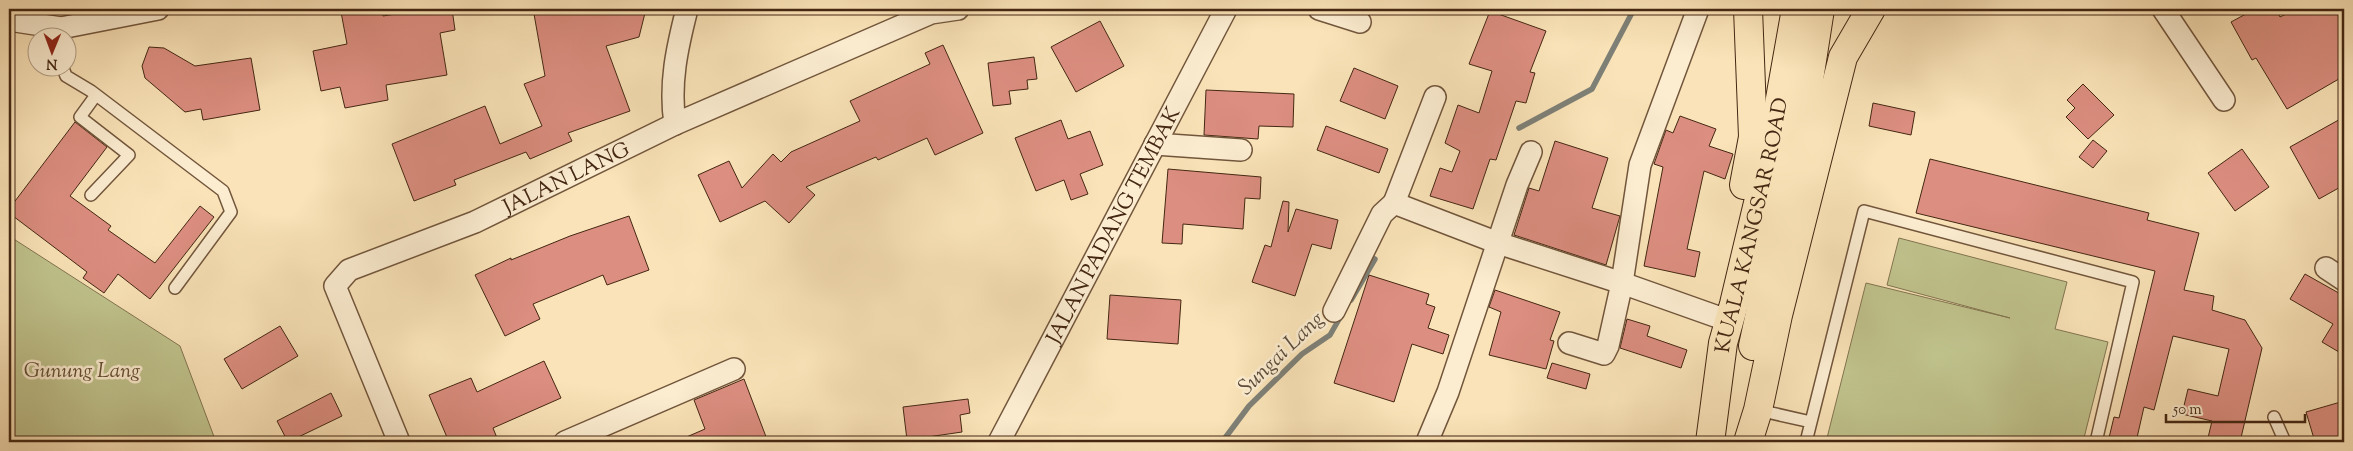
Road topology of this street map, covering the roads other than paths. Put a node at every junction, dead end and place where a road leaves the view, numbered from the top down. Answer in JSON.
{"nodes":[{"id":1,"x":158,"y":9,"type":"edge"},
{"id":2,"x":686,"y":9,"type":"edge"},
{"id":3,"x":958,"y":9,"type":"edge"},
{"id":4,"x":1226,"y":9,"type":"edge"},
{"id":5,"x":1319,"y":9,"type":"edge"},
{"id":6,"x":1698,"y":9,"type":"edge"},
{"id":7,"x":1748,"y":9,"type":"edge"},
{"id":8,"x":1796,"y":9,"type":"edge"},
{"id":9,"x":1820,"y":9,"type":"edge"},
{"id":10,"x":1871,"y":9,"type":"edge"},
{"id":11,"x":2163,"y":9,"type":"edge"},
{"id":12,"x":9,"y":20,"type":"edge"},
{"id":13,"x":1360,"y":22,"type":"dead end"},
{"id":14,"x":36,"y":28,"type":"edge"},
{"id":15,"x":61,"y":28,"type":"edge"},
{"id":16,"x":69,"y":78,"type":"edge"},
{"id":17,"x":96,"y":95,"type":"junction"},
{"id":18,"x":1435,"y":97,"type":"dead end"},
{"id":19,"x":2224,"y":100,"type":"dead end"},
{"id":20,"x":675,"y":124,"type":"junction"},
{"id":21,"x":1155,"y":144,"type":"junction"},
{"id":22,"x":1241,"y":150,"type":"dead end"},
{"id":23,"x":1531,"y":152,"type":"dead end"},
{"id":24,"x":90,"y":195,"type":"dead end"},
{"id":25,"x":1394,"y":203,"type":"junction"},
{"id":26,"x":1498,"y":243,"type":"junction"},
{"id":27,"x":2326,"y":268,"type":"dead end"},
{"id":28,"x":2344,"y":280,"type":"edge"},
{"id":29,"x":1622,"y":282,"type":"junction"},
{"id":30,"x":175,"y":288,"type":"dead end"},
{"id":31,"x":1334,"y":311,"type":"dead end"},
{"id":32,"x":1718,"y":317,"type":"junction"},
{"id":33,"x":1723,"y":343,"type":"junction"},
{"id":34,"x":1569,"y":344,"type":"dead end"},
{"id":35,"x":734,"y":369,"type":"dead end"},
{"id":36,"x":1758,"y":410,"type":"junction"},
{"id":37,"x":2274,"y":417,"type":"dead end"},
{"id":38,"x":1811,"y":422,"type":"junction"},
{"id":39,"x":399,"y":442,"type":"edge"},
{"id":40,"x":565,"y":442,"type":"edge"},
{"id":41,"x":1000,"y":442,"type":"edge"},
{"id":42,"x":1426,"y":442,"type":"edge"},
{"id":43,"x":1710,"y":442,"type":"edge"},
{"id":44,"x":1738,"y":442,"type":"edge"},
{"id":45,"x":1748,"y":442,"type":"edge"},
{"id":46,"x":1806,"y":442,"type":"edge"},
{"id":47,"x":2096,"y":442,"type":"edge"},
{"id":48,"x":2284,"y":442,"type":"edge"}],
"edges":[{"from":1,"to":15,"type":"street"},
{"from":2,"to":20,"type":"street"},
{"from":3,"to":20,"type":"street","name":"JALAN LANG"},
{"from":4,"to":21,"type":"street","name":"JALAN PADANG TEMBAK"},
{"from":5,"to":13,"type":"street"},
{"from":6,"to":29,"type":"street"},
{"from":7,"to":32,"type":"highway"},
{"from":8,"to":33,"type":"highway","name":"KUALA KANGSAR ROAD"},
{"from":9,"to":44,"type":"highway","name":"KUALA KANGSAR ROAD"},
{"from":10,"to":36,"type":"highway"},
{"from":11,"to":19,"type":"street"},
{"from":12,"to":14,"type":"street"},
{"from":16,"to":17,"type":"lane"},
{"from":17,"to":24,"type":"lane"},
{"from":17,"to":30,"type":"lane"},
{"from":18,"to":25,"type":"street"},
{"from":20,"to":39,"type":"street","name":"JALAN LANG"},
{"from":21,"to":22,"type":"street"},
{"from":21,"to":41,"type":"street","name":"JALAN PADANG TEMBAK"},
{"from":23,"to":26,"type":"street"},
{"from":25,"to":26,"type":"street"},
{"from":25,"to":31,"type":"street"},
{"from":26,"to":29,"type":"street"},
{"from":26,"to":42,"type":"street"},
{"from":27,"to":28,"type":"street"},
{"from":29,"to":32,"type":"street"},
{"from":29,"to":34,"type":"street"},
{"from":32,"to":33,"type":"highway"},
{"from":33,"to":43,"type":"highway","name":"KUALA KANGSAR ROAD"},
{"from":35,"to":40,"type":"street"},
{"from":36,"to":38,"type":"lane"},
{"from":36,"to":45,"type":"highway"},
{"from":37,"to":48,"type":"lane"},
{"from":38,"to":46,"type":"lane"},
{"from":38,"to":47,"type":"lane"}]}
